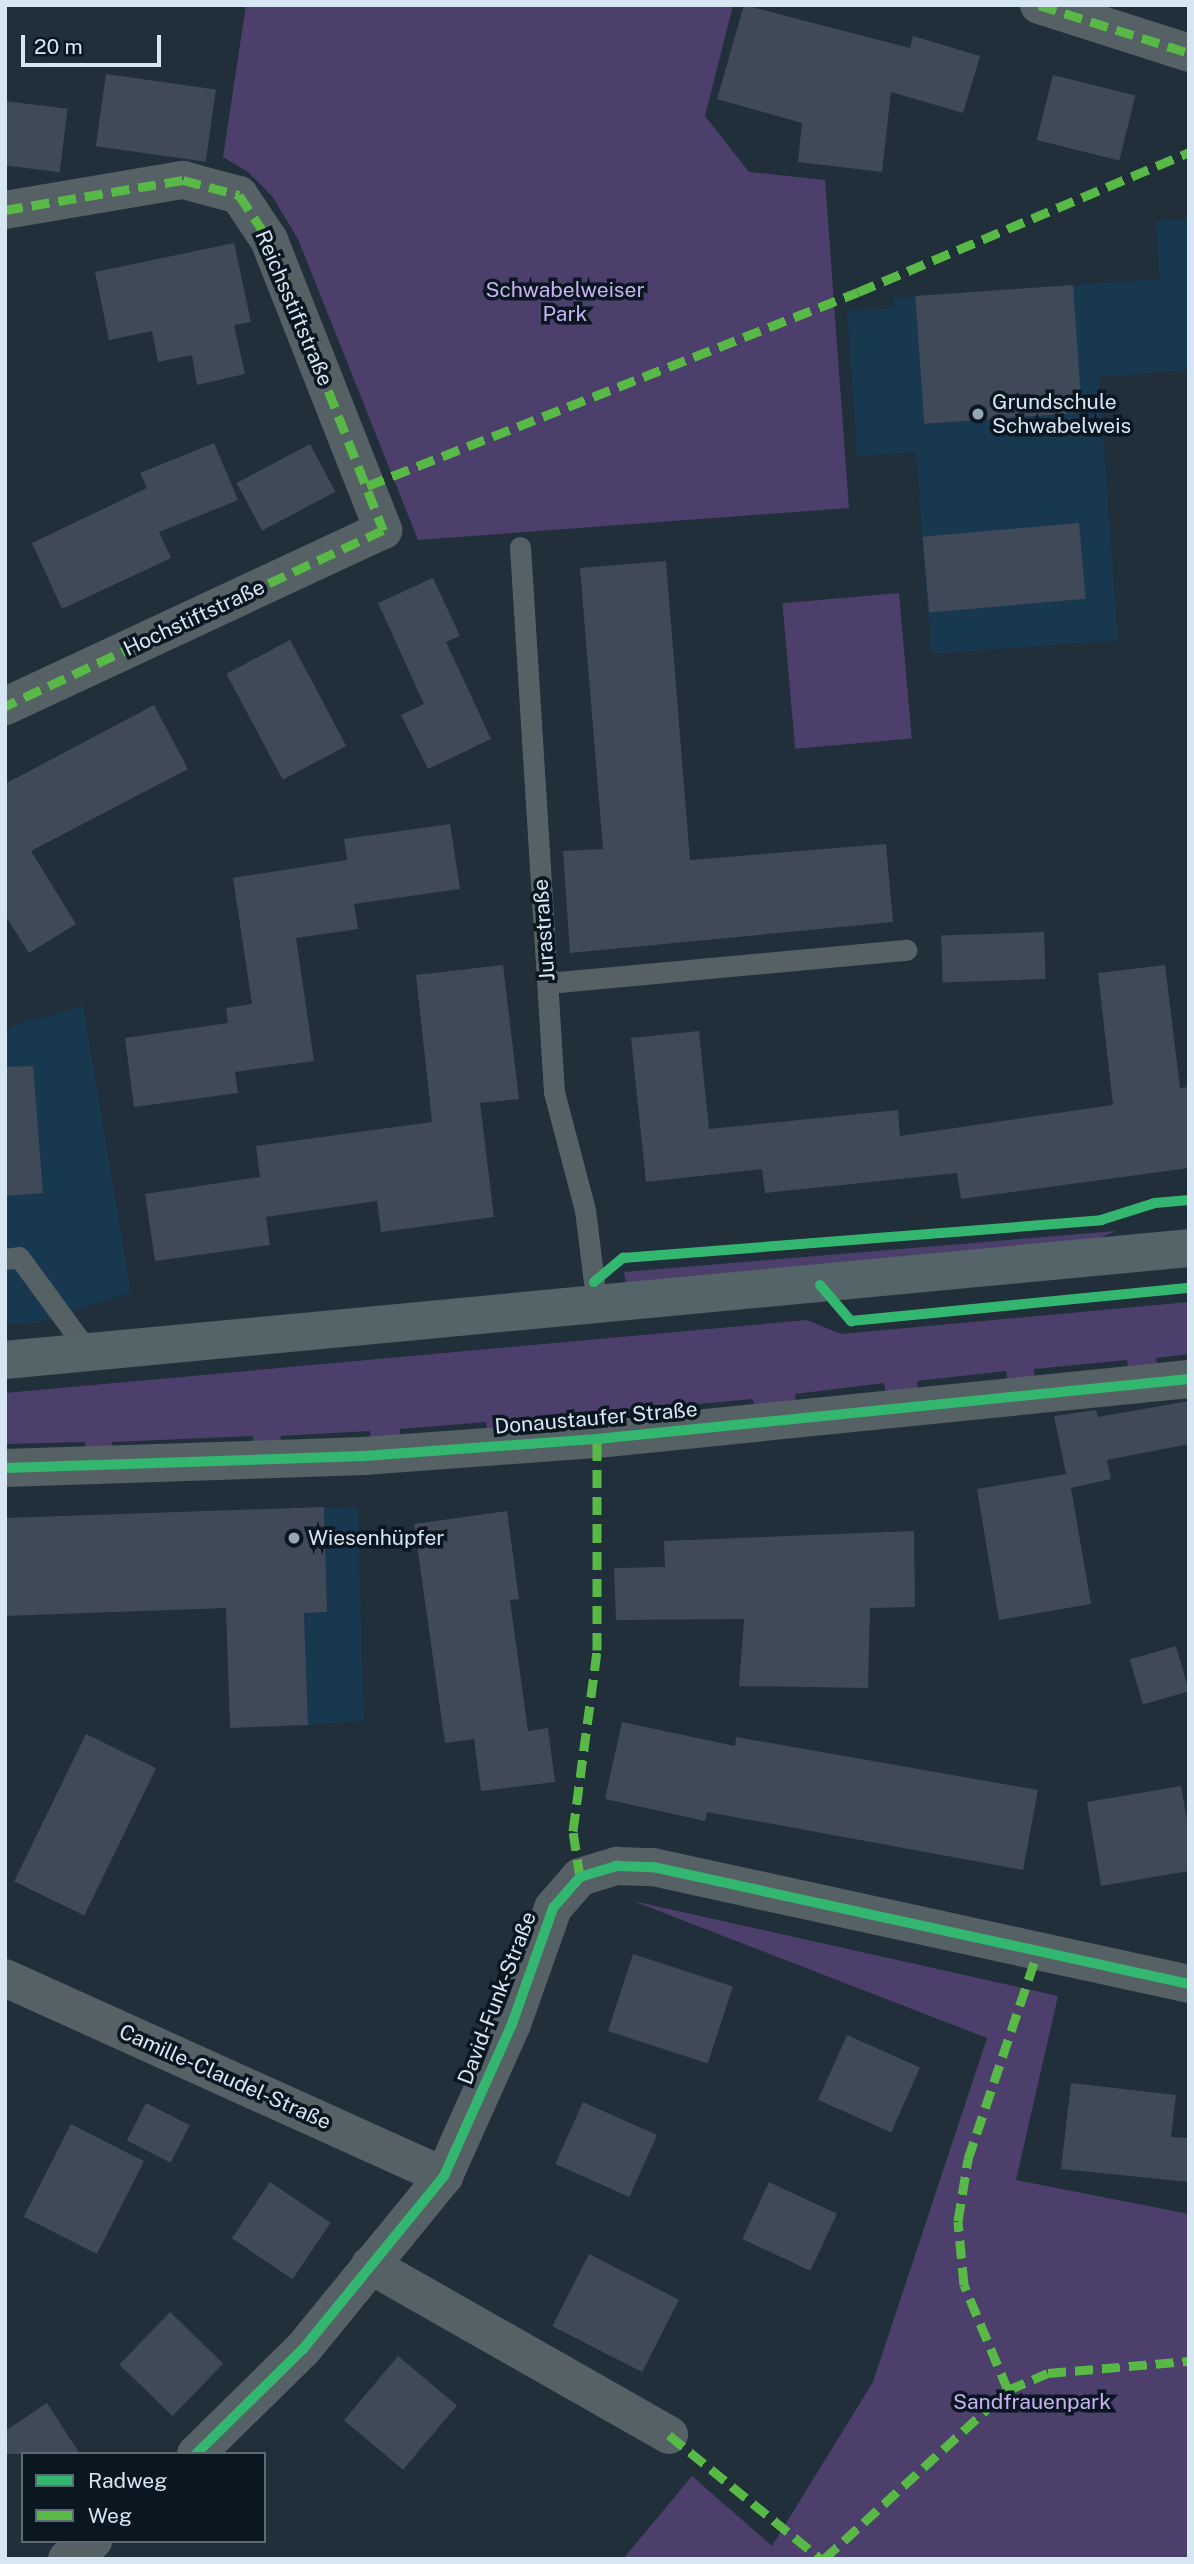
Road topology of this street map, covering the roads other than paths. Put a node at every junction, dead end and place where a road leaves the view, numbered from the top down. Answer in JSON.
{"nodes":[{"id":1,"x":1039,"y":5,"type":"edge"},
{"id":2,"x":1189,"y":53,"type":"edge"},
{"id":3,"x":5,"y":210,"type":"edge"},
{"id":4,"x":383,"y":530,"type":"joint"},
{"id":5,"x":520,"y":547,"type":"dead end"},
{"id":6,"x":5,"y":706,"type":"edge"},
{"id":7,"x":906,"y":950,"type":"dead end"},
{"id":8,"x":548,"y":984,"type":"junction"},
{"id":9,"x":1189,"y":1248,"type":"edge"},
{"id":10,"x":5,"y":1259,"type":"edge"},
{"id":11,"x":596,"y":1295,"type":"junction"},
{"id":12,"x":90,"y":1354,"type":"junction"},
{"id":13,"x":5,"y":1360,"type":"edge"},
{"id":14,"x":1189,"y":1379,"type":"edge"},
{"id":15,"x":5,"y":1468,"type":"edge"},
{"id":16,"x":5,"y":1978,"type":"edge"},
{"id":17,"x":1189,"y":1984,"type":"edge"},
{"id":18,"x":444,"y":2176,"type":"junction"},
{"id":19,"x":370,"y":2265,"type":"junction"},
{"id":20,"x":669,"y":2435,"type":"dead end"},
{"id":21,"x":198,"y":2452,"type":"edge"},
{"id":22,"x":90,"y":2543,"type":"edge"},
{"id":23,"x":67,"y":2559,"type":"edge"}],
"edges":[{"from":1,"to":2,"type":"street"},
{"from":3,"to":4,"type":"street","name":"Reichsstiftstraße"},
{"from":4,"to":6,"type":"street","name":"Hochstiftstraße"},
{"from":5,"to":8,"type":"lane","name":"Jurastraße"},
{"from":7,"to":8,"type":"lane"},
{"from":8,"to":11,"type":"lane","name":"Jurastraße"},
{"from":9,"to":11,"type":"main road"},
{"from":10,"to":12,"type":"lane"},
{"from":11,"to":12,"type":"main road"},
{"from":12,"to":13,"type":"main road"},
{"from":14,"to":15,"type":"street","name":"Donaustaufer Straße"},
{"from":16,"to":18,"type":"street","name":"Camille-Claudel-Straße"},
{"from":17,"to":18,"type":"street","name":"David-Funk-Straße"},
{"from":18,"to":19,"type":"street","name":"David-Funk-Straße"},
{"from":19,"to":20,"type":"street"},
{"from":19,"to":21,"type":"street","name":"David-Funk-Straße"},
{"from":22,"to":23,"type":"street"}]}
